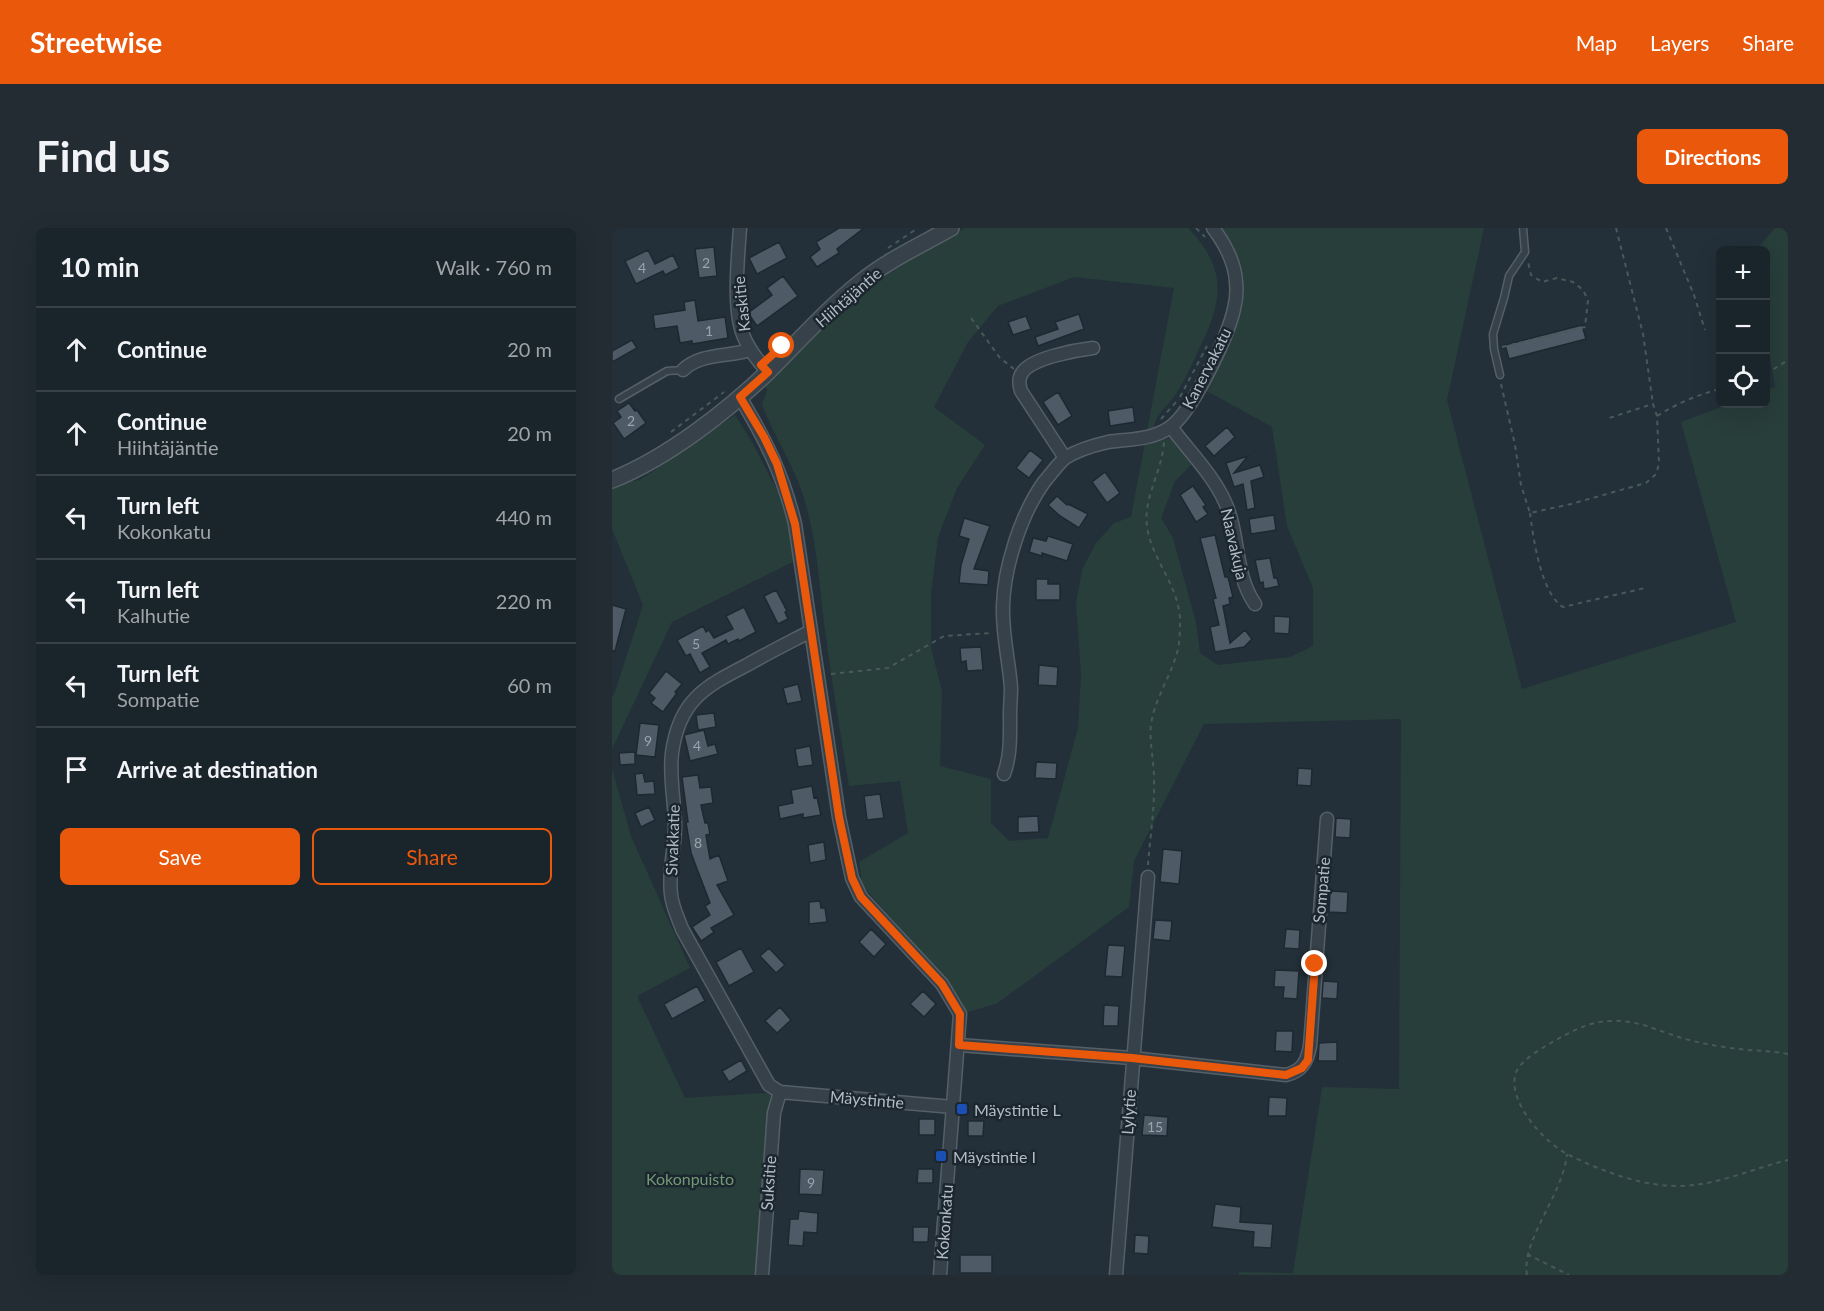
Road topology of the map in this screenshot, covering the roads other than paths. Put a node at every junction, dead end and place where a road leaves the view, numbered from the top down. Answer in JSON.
{"nodes":[{"id":1,"x":740,"y":228,"type":"edge"},
{"id":2,"x":1213,"y":228,"type":"edge"},
{"id":3,"x":1523,"y":228,"type":"edge"},
{"id":4,"x":949,"y":229,"type":"edge"},
{"id":5,"x":1093,"y":348,"type":"dead end"},
{"id":6,"x":750,"y":350,"type":"junction"},
{"id":7,"x":683,"y":370,"type":"joint"},
{"id":8,"x":768,"y":372,"type":"junction"},
{"id":9,"x":1500,"y":375,"type":"road end"},
{"id":10,"x":735,"y":392,"type":"junction"},
{"id":11,"x":619,"y":399,"type":"dead end"},
{"id":12,"x":1166,"y":429,"type":"junction"},
{"id":13,"x":1065,"y":458,"type":"junction"},
{"id":14,"x":612,"y":480,"type":"edge"},
{"id":15,"x":1255,"y":604,"type":"dead end"},
{"id":16,"x":811,"y":631,"type":"junction"},
{"id":17,"x":1004,"y":774,"type":"dead end"},
{"id":18,"x":1327,"y":819,"type":"dead end"},
{"id":19,"x":1148,"y":877,"type":"road end"},
{"id":20,"x":959,"y":1045,"type":"junction"},
{"id":21,"x":1132,"y":1058,"type":"junction"},
{"id":22,"x":780,"y":1092,"type":"junction"},
{"id":23,"x":953,"y":1107,"type":"junction"},
{"id":24,"x":762,"y":1275,"type":"edge"},
{"id":25,"x":940,"y":1275,"type":"edge"},
{"id":26,"x":1116,"y":1275,"type":"edge"}],
"edges":[{"from":1,"to":6,"type":"street","name":"Kaskitie"},
{"from":2,"to":12,"type":"street","name":"Kanervakatu"},
{"from":3,"to":9,"type":"lane"},
{"from":4,"to":8,"type":"street","name":"Hiihtäjäntie"},
{"from":5,"to":13,"type":"street"},
{"from":6,"to":7,"type":"street"},
{"from":6,"to":8,"type":"street","name":"Kaskitie"},
{"from":7,"to":11,"type":"lane"},
{"from":8,"to":10,"type":"street","name":"Hiihtäjäntie"},
{"from":10,"to":14,"type":"street","name":"Hiihtäjäntie"},
{"from":10,"to":16,"type":"street","name":"Kokonkatu"},
{"from":12,"to":13,"type":"street"},
{"from":12,"to":15,"type":"street","name":"Naavakuja"},
{"from":13,"to":17,"type":"street"},
{"from":16,"to":20,"type":"street","name":"Kokonkatu"},
{"from":16,"to":22,"type":"street","name":"Sivakkatie"},
{"from":18,"to":21,"type":"street","name":"Sompatie"},
{"from":19,"to":21,"type":"street","name":"Lylytie"},
{"from":20,"to":21,"type":"street"},
{"from":20,"to":23,"type":"street","name":"Kokonkatu"},
{"from":21,"to":26,"type":"street","name":"Lylytie"},
{"from":22,"to":23,"type":"street","name":"Mäystintie"},
{"from":22,"to":24,"type":"street","name":"Suksitie"},
{"from":23,"to":25,"type":"street","name":"Kokonkatu"}]}
